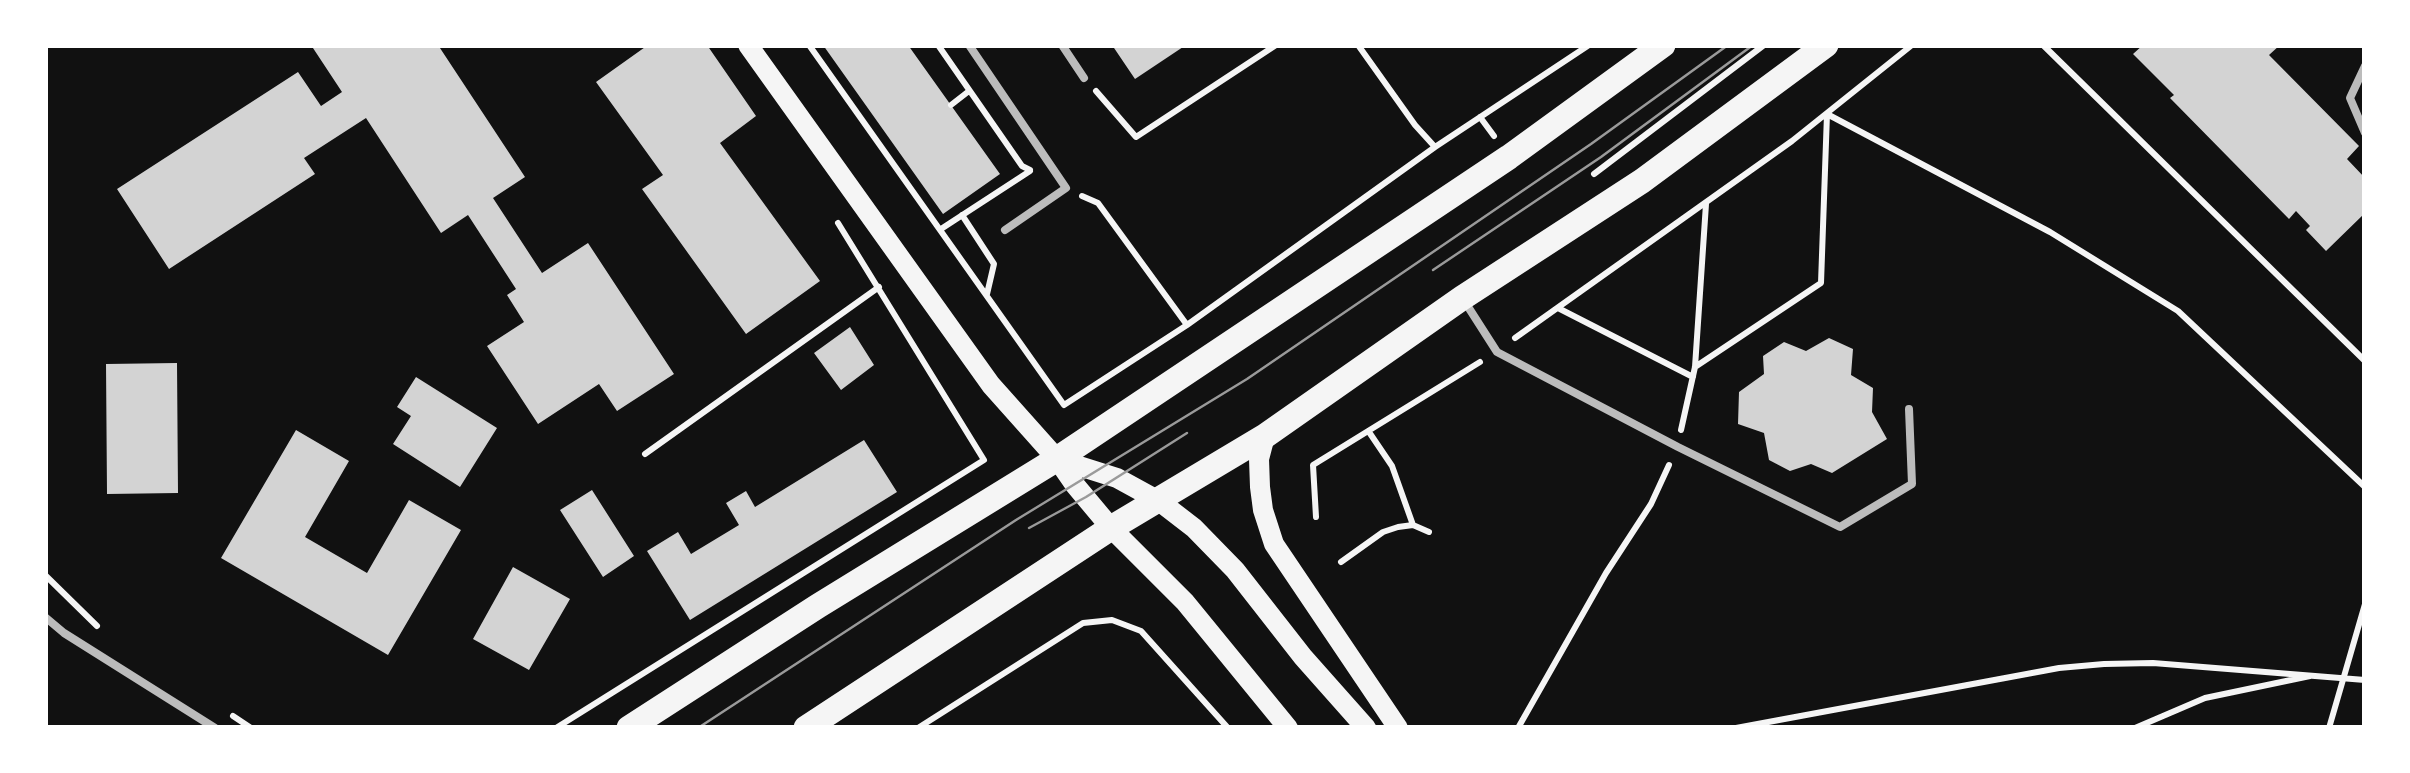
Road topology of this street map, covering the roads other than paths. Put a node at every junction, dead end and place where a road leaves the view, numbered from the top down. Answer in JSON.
{"nodes":[{"id":1,"x":748,"y":45,"type":"edge"},
{"id":2,"x":970,"y":45,"type":"edge"},
{"id":3,"x":1062,"y":45,"type":"edge"},
{"id":4,"x":1663,"y":45,"type":"edge"},
{"id":5,"x":1826,"y":45,"type":"edge"},
{"id":6,"x":2365,"y":66,"type":"edge"},
{"id":7,"x":1084,"y":78,"type":"road end"},
{"id":8,"x":2365,"y":133,"type":"edge"},
{"id":9,"x":1005,"y":230,"type":"dead end"},
{"id":10,"x":1462,"y":298,"type":"junction"},
{"id":11,"x":1908,"y":409,"type":"dead end"},
{"id":12,"x":1265,"y":436,"type":"junction"},
{"id":13,"x":1057,"y":459,"type":"junction"},
{"id":14,"x":1159,"y":500,"type":"junction"},
{"id":15,"x":1111,"y":528,"type":"junction"},
{"id":16,"x":45,"y":617,"type":"edge"},
{"id":17,"x":215,"y":728,"type":"edge"},
{"id":18,"x":629,"y":728,"type":"edge"},
{"id":19,"x":806,"y":728,"type":"edge"},
{"id":20,"x":1288,"y":728,"type":"edge"},
{"id":21,"x":1366,"y":728,"type":"edge"},
{"id":22,"x":1398,"y":728,"type":"edge"}],
"edges":[{"from":1,"to":13,"type":"main road"},
{"from":2,"to":9,"type":"lane"},
{"from":3,"to":7,"type":"lane"},
{"from":4,"to":13,"type":"main road"},
{"from":5,"to":10,"type":"main road"},
{"from":6,"to":8,"type":"lane"},
{"from":10,"to":11,"type":"lane"},
{"from":10,"to":12,"type":"main road"},
{"from":12,"to":14,"type":"main road"},
{"from":12,"to":22,"type":"main road"},
{"from":13,"to":14,"type":"main road"},
{"from":13,"to":15,"type":"main road"},
{"from":13,"to":18,"type":"main road"},
{"from":14,"to":15,"type":"main road"},
{"from":14,"to":21,"type":"main road"},
{"from":15,"to":19,"type":"main road"},
{"from":15,"to":20,"type":"main road"},
{"from":16,"to":17,"type":"lane"}]}
